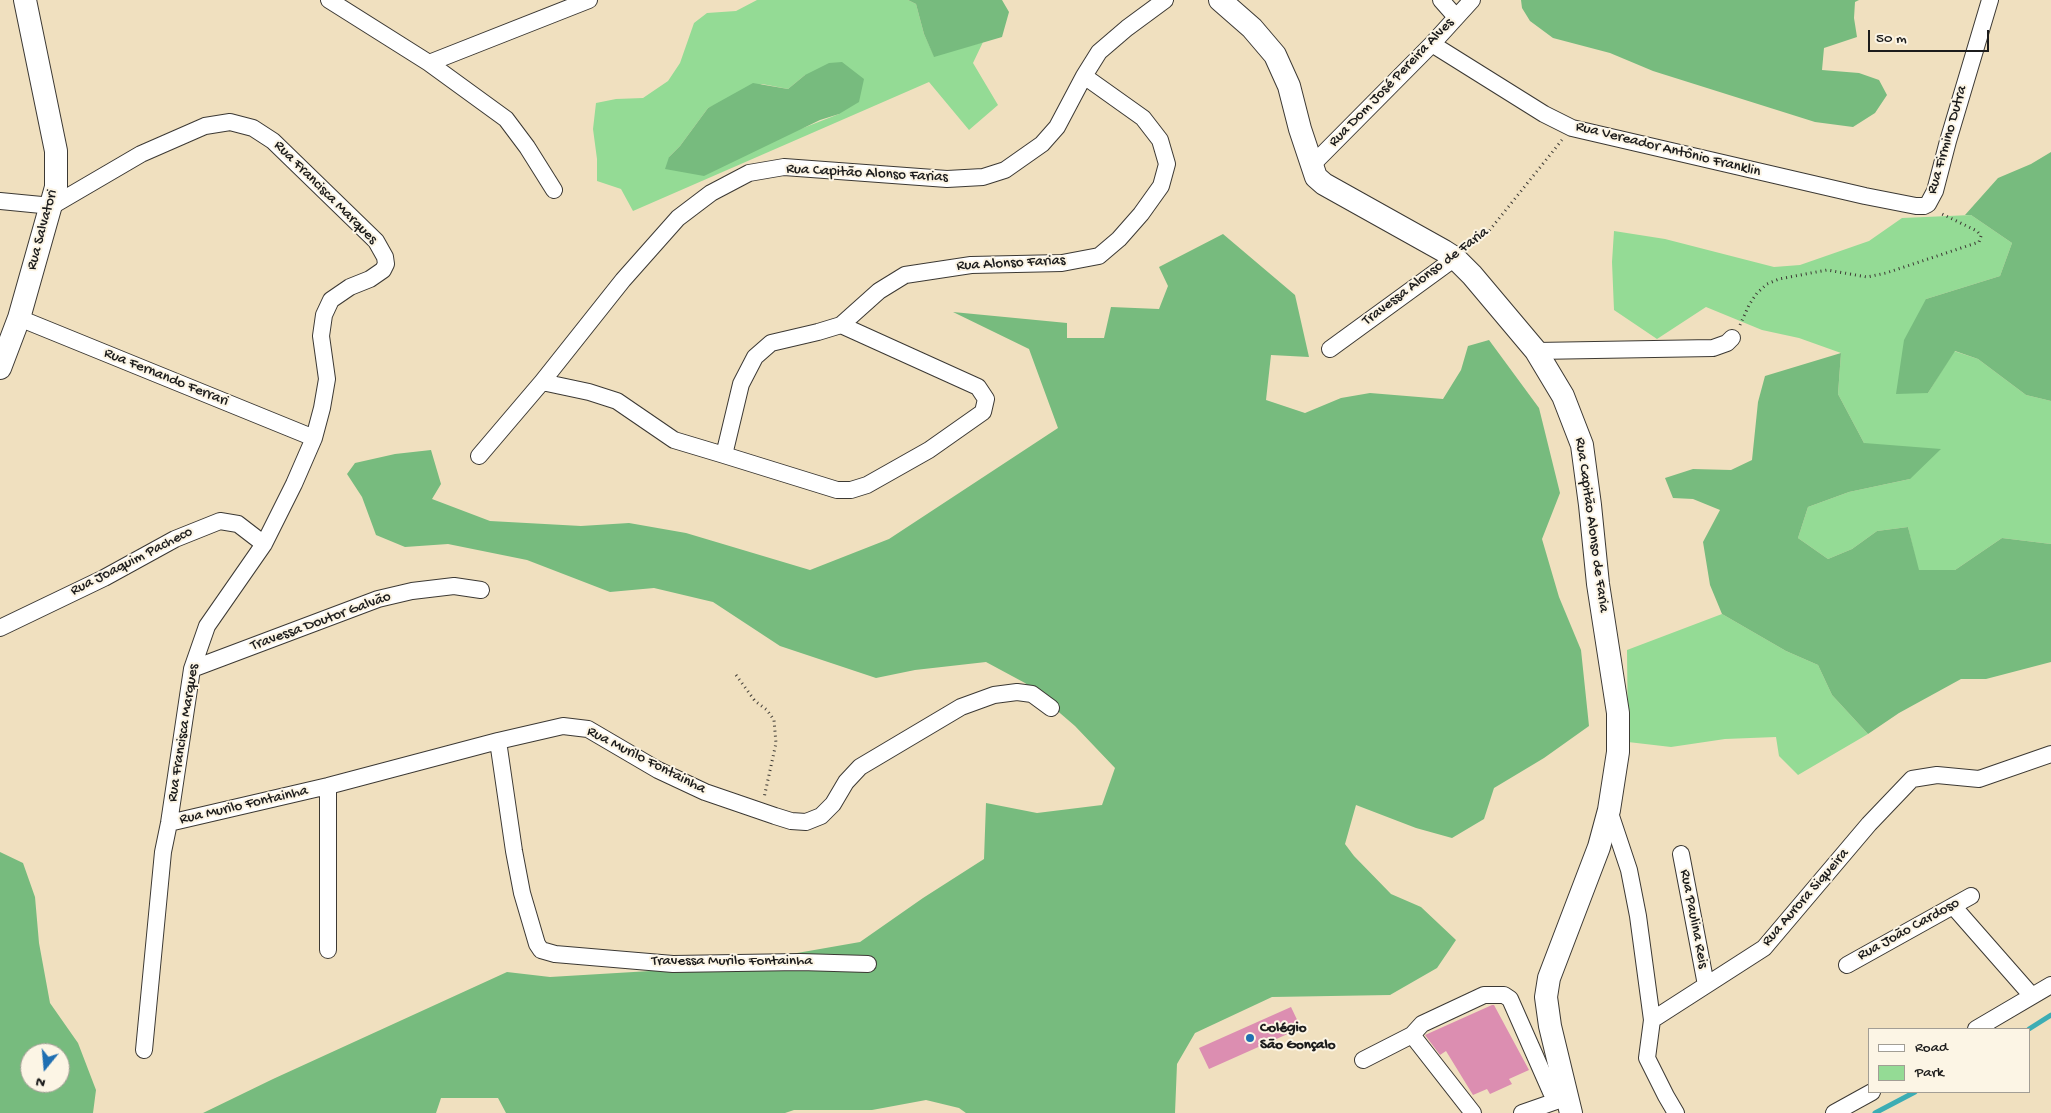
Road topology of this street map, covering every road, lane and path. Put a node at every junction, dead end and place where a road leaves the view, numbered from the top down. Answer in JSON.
{"nodes":[{"id":1,"x":25,"y":0,"type":"edge"},
{"id":2,"x":329,"y":0,"type":"edge"},
{"id":3,"x":589,"y":0,"type":"edge"},
{"id":4,"x":1166,"y":0,"type":"edge"},
{"id":5,"x":1220,"y":0,"type":"edge"},
{"id":6,"x":1442,"y":0,"type":"edge"},
{"id":7,"x":1472,"y":0,"type":"edge"},
{"id":8,"x":1990,"y":0,"type":"edge"},
{"id":9,"x":1456,"y":17,"type":"junction"},
{"id":10,"x":1432,"y":44,"type":"junction"},
{"id":11,"x":430,"y":62,"type":"junction"},
{"id":12,"x":1084,"y":76,"type":"junction"},
{"id":13,"x":1572,"y":128,"type":"junction"},
{"id":14,"x":1311,"y":166,"type":"junction"},
{"id":15,"x":554,"y":190,"type":"dead end"},
{"id":16,"x":0,"y":201,"type":"edge"},
{"id":17,"x":52,"y":206,"type":"junction"},
{"id":18,"x":1924,"y":206,"type":"junction"},
{"id":19,"x":1455,"y":258,"type":"junction"},
{"id":20,"x":18,"y":318,"type":"junction"},
{"id":21,"x":841,"y":324,"type":"junction"},
{"id":22,"x":1732,"y":338,"type":"joint"},
{"id":23,"x":1330,"y":349,"type":"dead end"},
{"id":24,"x":1536,"y":351,"type":"junction"},
{"id":25,"x":0,"y":368,"type":"edge"},
{"id":26,"x":542,"y":382,"type":"junction"},
{"id":27,"x":314,"y":438,"type":"junction"},
{"id":28,"x":724,"y":454,"type":"junction"},
{"id":29,"x":479,"y":456,"type":"dead end"},
{"id":30,"x":264,"y":544,"type":"junction"},
{"id":31,"x":482,"y":590,"type":"dead end"},
{"id":32,"x":0,"y":628,"type":"edge"},
{"id":33,"x":192,"y":669,"type":"junction"},
{"id":34,"x":736,"y":675,"type":"dead end"},
{"id":35,"x":1051,"y":708,"type":"dead end"},
{"id":36,"x":498,"y":741,"type":"junction"},
{"id":37,"x":2051,"y":754,"type":"edge"},
{"id":38,"x":328,"y":786,"type":"junction"},
{"id":39,"x":1609,"y":810,"type":"junction"},
{"id":40,"x":761,"y":812,"type":"junction"},
{"id":41,"x":169,"y":823,"type":"junction"},
{"id":42,"x":1681,"y":854,"type":"dead end"},
{"id":43,"x":1971,"y":896,"type":"dead end"},
{"id":44,"x":1953,"y":906,"type":"junction"},
{"id":45,"x":328,"y":950,"type":"dead end"},
{"id":46,"x":868,"y":964,"type":"dead end"},
{"id":47,"x":1847,"y":965,"type":"dead end"},
{"id":48,"x":1706,"y":985,"type":"junction"},
{"id":49,"x":2051,"y":985,"type":"edge"},
{"id":50,"x":2032,"y":996,"type":"junction"},
{"id":51,"x":1652,"y":1020,"type":"junction"},
{"id":52,"x":1978,"y":1028,"type":"edge"},
{"id":53,"x":1412,"y":1036,"type":"junction"},
{"id":54,"x":144,"y":1050,"type":"dead end"},
{"id":55,"x":1363,"y":1060,"type":"dead end"},
{"id":56,"x":1870,"y":1093,"type":"edge"},
{"id":57,"x":1564,"y":1104,"type":"edge"},
{"id":58,"x":1473,"y":1113,"type":"edge"},
{"id":59,"x":1522,"y":1113,"type":"edge"},
{"id":60,"x":1676,"y":1113,"type":"edge"},
{"id":61,"x":1834,"y":1113,"type":"edge"}],
"edges":[{"from":1,"to":17,"type":"street","name":"Rua Salvatori"},
{"from":2,"to":11,"type":"street"},
{"from":3,"to":11,"type":"street"},
{"from":4,"to":12,"type":"street"},
{"from":5,"to":14,"type":"street","name":"Rua Capitão Alonso de Faria"},
{"from":6,"to":9,"type":"street"},
{"from":7,"to":9,"type":"street","name":"Rua Dom José Pereira Alves"},
{"from":8,"to":18,"type":"street","name":"Rua Firmino Dutra"},
{"from":9,"to":10,"type":"street","name":"Rua Dom José Pereira Alves"},
{"from":10,"to":13,"type":"street","name":"Rua Vereador Antônio Franklin"},
{"from":10,"to":14,"type":"street","name":"Rua Dom José Pereira Alves"},
{"from":11,"to":15,"type":"street"},
{"from":12,"to":21,"type":"street","name":"Rua Alonso Farias"},
{"from":12,"to":26,"type":"street","name":"Rua Capitão Alonso Farias"},
{"from":13,"to":18,"type":"street","name":"Rua Vereador Antônio Franklin"},
{"from":13,"to":19,"type":"path","name":"Travessa Alonso de Faria"},
{"from":14,"to":19,"type":"street","name":"Rua Capitão Alonso de Faria"},
{"from":16,"to":17,"type":"street"},
{"from":17,"to":20,"type":"street","name":"Rua Salvatori"},
{"from":17,"to":27,"type":"street","name":"Rua Francisca Marques"},
{"from":18,"to":22,"type":"path","name":"Rua Firmino Dutra"},
{"from":19,"to":23,"type":"street","name":"Travessa Alonso de Faria"},
{"from":19,"to":24,"type":"street","name":"Rua Capitão Alonso de Faria"},
{"from":20,"to":25,"type":"street","name":"Rua Salvatori"},
{"from":20,"to":27,"type":"street","name":"Rua Fernando Ferrari"},
{"from":21,"to":28,"type":"street"},
{"from":21,"to":28,"type":"street"},
{"from":22,"to":24,"type":"street"},
{"from":24,"to":39,"type":"street","name":"Rua Capitão Alonso de Faria"},
{"from":26,"to":28,"type":"street"},
{"from":26,"to":29,"type":"street","name":"Rua Capitão Alonso Farias"},
{"from":27,"to":30,"type":"street","name":"Rua Francisca Marques"},
{"from":30,"to":32,"type":"street","name":"Rua Joaquim Pacheco"},
{"from":30,"to":33,"type":"street","name":"Rua Francisca Marques"},
{"from":31,"to":33,"type":"street","name":"Travessa Doutor Galvão"},
{"from":33,"to":41,"type":"street","name":"Rua Francisca Marques"},
{"from":34,"to":40,"type":"path"},
{"from":35,"to":40,"type":"street","name":"Rua Murilo Fontainha"},
{"from":36,"to":38,"type":"street","name":"Rua Murilo Fontainha"},
{"from":36,"to":40,"type":"street","name":"Rua Murilo Fontainha"},
{"from":36,"to":46,"type":"street","name":"Travessa Murilo Fontainha"},
{"from":37,"to":48,"type":"street","name":"Rua Aurora Siqueira"},
{"from":38,"to":41,"type":"street","name":"Rua Murilo Fontainha"},
{"from":38,"to":45,"type":"street"},
{"from":39,"to":51,"type":"street","name":"Rua Capitão Alonso de Faria"},
{"from":39,"to":57,"type":"street","name":"Rua Capitão Alonso de Faria"},
{"from":41,"to":54,"type":"street","name":"Rua Francisca Marques"},
{"from":42,"to":48,"type":"street","name":"Rua Paulina Reis"},
{"from":43,"to":44,"type":"street","name":"Rua João Cardoso"},
{"from":44,"to":47,"type":"street","name":"Rua João Cardoso"},
{"from":44,"to":50,"type":"street"},
{"from":48,"to":51,"type":"street","name":"Rua Aurora Siqueira"},
{"from":49,"to":50,"type":"street"},
{"from":50,"to":52,"type":"street"},
{"from":51,"to":60,"type":"street"},
{"from":53,"to":55,"type":"street"},
{"from":53,"to":57,"type":"street"},
{"from":53,"to":58,"type":"street"},
{"from":56,"to":61,"type":"street"},
{"from":57,"to":59,"type":"street"}]}
